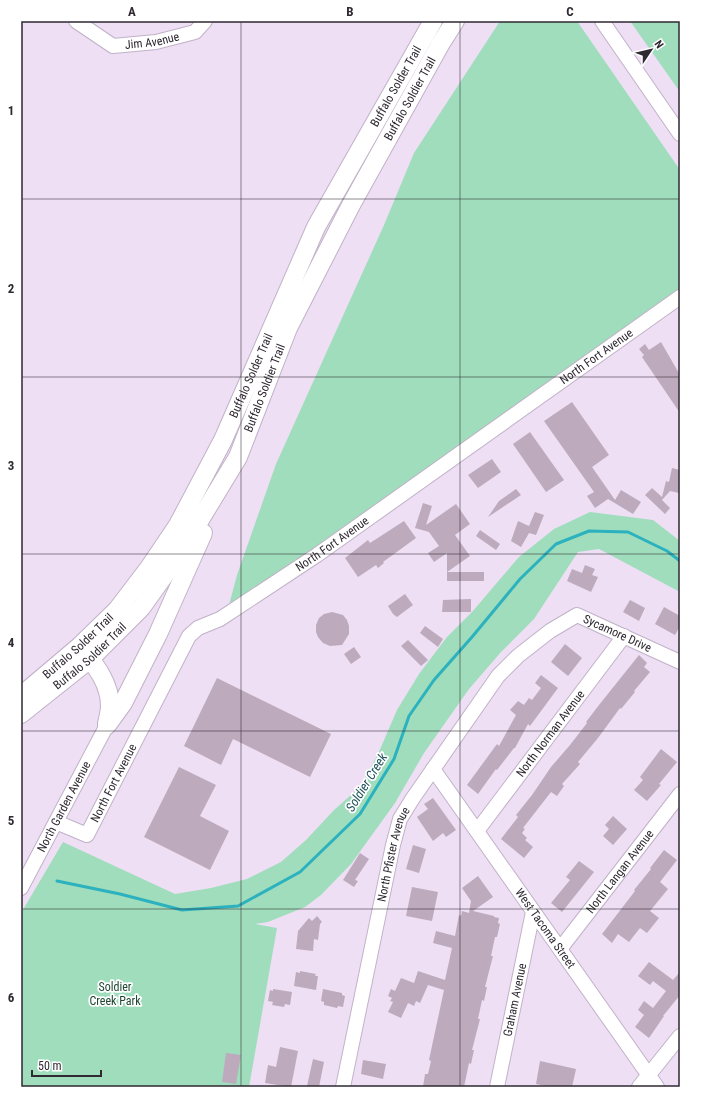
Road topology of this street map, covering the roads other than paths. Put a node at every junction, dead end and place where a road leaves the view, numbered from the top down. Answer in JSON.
{"nodes":[{"id":1,"x":76,"y":21,"type":"edge"},
{"id":2,"x":205,"y":21,"type":"edge"},
{"id":3,"x":433,"y":21,"type":"edge"},
{"id":4,"x":455,"y":21,"type":"edge"},
{"id":5,"x":602,"y":21,"type":"edge"},
{"id":6,"x":680,"y":134,"type":"edge"},
{"id":7,"x":680,"y":297,"type":"edge"},
{"id":8,"x":238,"y":457,"type":"junction"},
{"id":9,"x":624,"y":636,"type":"junction"},
{"id":10,"x":85,"y":652,"type":"junction"},
{"id":11,"x":518,"y":656,"type":"joint"},
{"id":12,"x":680,"y":662,"type":"edge"},
{"id":13,"x":21,"y":696,"type":"edge"},
{"id":14,"x":21,"y":714,"type":"edge"},
{"id":15,"x":107,"y":725,"type":"junction"},
{"id":16,"x":433,"y":770,"type":"junction"},
{"id":17,"x":680,"y":794,"type":"edge"},
{"id":18,"x":56,"y":822,"type":"junction"},
{"id":19,"x":477,"y":831,"type":"junction"},
{"id":20,"x":21,"y":888,"type":"edge"},
{"id":21,"x":534,"y":912,"type":"junction"},
{"id":22,"x":560,"y":949,"type":"junction"},
{"id":23,"x":680,"y":1036,"type":"edge"},
{"id":24,"x":649,"y":1075,"type":"junction"},
{"id":25,"x":343,"y":1087,"type":"edge"},
{"id":26,"x":497,"y":1087,"type":"edge"},
{"id":27,"x":639,"y":1087,"type":"edge"},
{"id":28,"x":657,"y":1087,"type":"edge"}],
"edges":[{"from":1,"to":2,"type":"street","name":"Jim Avenue"},
{"from":3,"to":10,"type":"main road","name":"Buffalo Solder Trail"},
{"from":4,"to":8,"type":"main road","name":"Buffalo Soldier Trail"},
{"from":5,"to":6,"type":"street"},
{"from":7,"to":18,"type":"street","name":"North Fort Avenue"},
{"from":8,"to":10,"type":"main road","name":"Buffalo Soldier Trail"},
{"from":8,"to":15,"type":"main road"},
{"from":9,"to":11,"type":"street","name":"Sycamore Drive"},
{"from":9,"to":12,"type":"street","name":"Sycamore Drive"},
{"from":9,"to":19,"type":"street","name":"North Norman Avenue"},
{"from":10,"to":13,"type":"main road","name":"Buffalo Solder Trail"},
{"from":10,"to":14,"type":"main road","name":"Buffalo Soldier Trail"},
{"from":10,"to":15,"type":"main road"},
{"from":11,"to":16,"type":"street","name":"North Pfister Avenue"},
{"from":15,"to":18,"type":"street","name":"North Garden Avenue"},
{"from":16,"to":19,"type":"street","name":"West Tacoma Street"},
{"from":16,"to":25,"type":"street","name":"North Pfister Avenue"},
{"from":17,"to":22,"type":"street","name":"North Langan Avenue"},
{"from":18,"to":20,"type":"street","name":"North Garden Avenue"},
{"from":19,"to":21,"type":"street","name":"West Tacoma Street"},
{"from":21,"to":22,"type":"street","name":"West Tacoma Street"},
{"from":21,"to":26,"type":"street","name":"Graham Avenue"},
{"from":22,"to":24,"type":"street","name":"West Tacoma Street"},
{"from":23,"to":24,"type":"street"},
{"from":24,"to":27,"type":"street"},
{"from":24,"to":28,"type":"street","name":"West Tacoma Street"}]}
